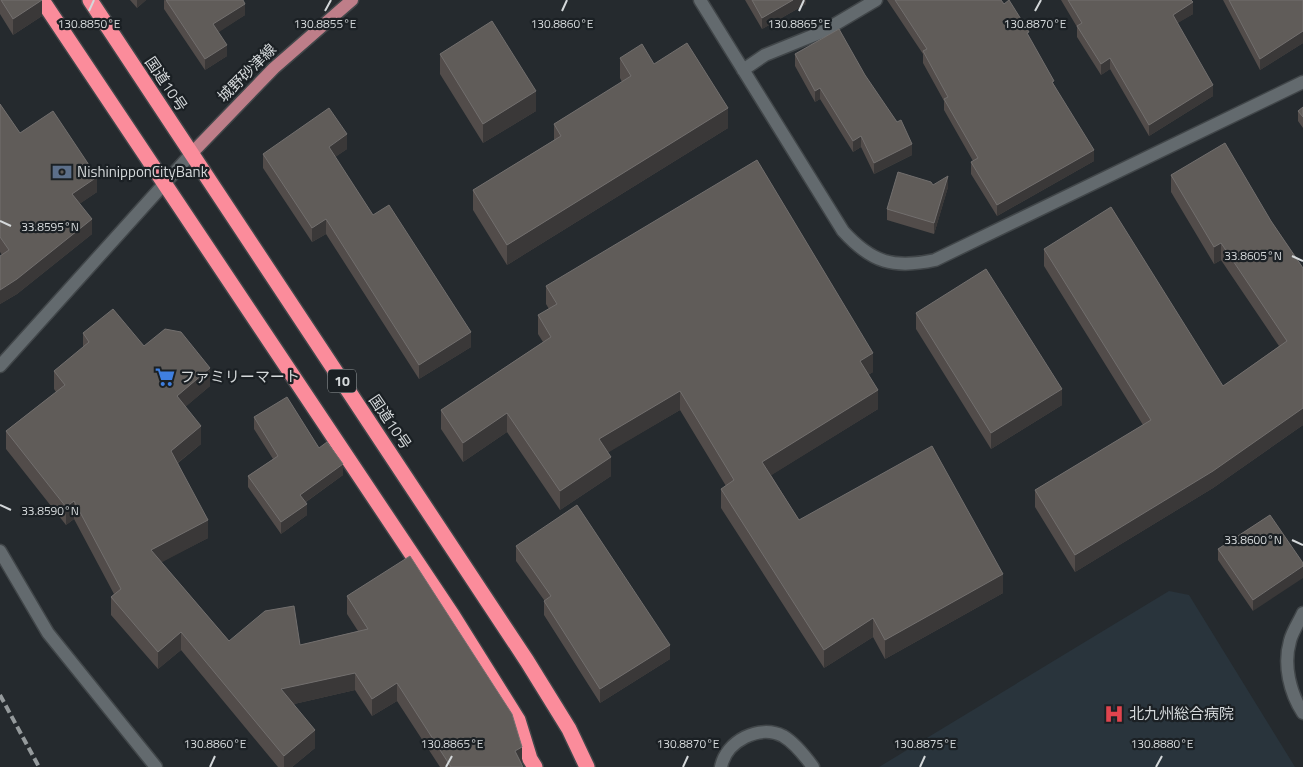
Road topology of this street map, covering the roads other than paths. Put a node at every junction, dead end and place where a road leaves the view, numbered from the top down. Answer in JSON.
{"nodes":[{"id":1,"x":42,"y":0,"type":"edge"},
{"id":2,"x":90,"y":0,"type":"edge"},
{"id":3,"x":352,"y":0,"type":"edge"},
{"id":4,"x":700,"y":0,"type":"edge"},
{"id":5,"x":876,"y":0,"type":"edge"},
{"id":6,"x":744,"y":70,"type":"junction"},
{"id":7,"x":1303,"y":82,"type":"edge"},
{"id":8,"x":192,"y":153,"type":"junction"},
{"id":9,"x":165,"y":184,"type":"junction"},
{"id":10,"x":0,"y":366,"type":"edge"},
{"id":11,"x":0,"y":551,"type":"edge"},
{"id":12,"x":1303,"y":613,"type":"edge"},
{"id":13,"x":1303,"y":713,"type":"edge"},
{"id":14,"x":156,"y":767,"type":"edge"},
{"id":15,"x":535,"y":767,"type":"edge"},
{"id":16,"x":587,"y":767,"type":"edge"},
{"id":17,"x":721,"y":767,"type":"edge"},
{"id":18,"x":813,"y":767,"type":"edge"}],
"edges":[{"from":1,"to":9,"type":"highway","number":"10"},
{"from":2,"to":8,"type":"highway","name":"国道10号","number":"10"},
{"from":3,"to":8,"type":"main road","name":"城野砂津線"},
{"from":4,"to":6,"type":"street"},
{"from":5,"to":6,"type":"street"},
{"from":6,"to":7,"type":"street"},
{"from":8,"to":9,"type":"street"},
{"from":8,"to":16,"type":"highway","name":"国道10号","number":"10"},
{"from":9,"to":10,"type":"street"},
{"from":9,"to":15,"type":"highway","number":"10"},
{"from":11,"to":14,"type":"street"},
{"from":12,"to":13,"type":"street"},
{"from":17,"to":18,"type":"street"}]}
